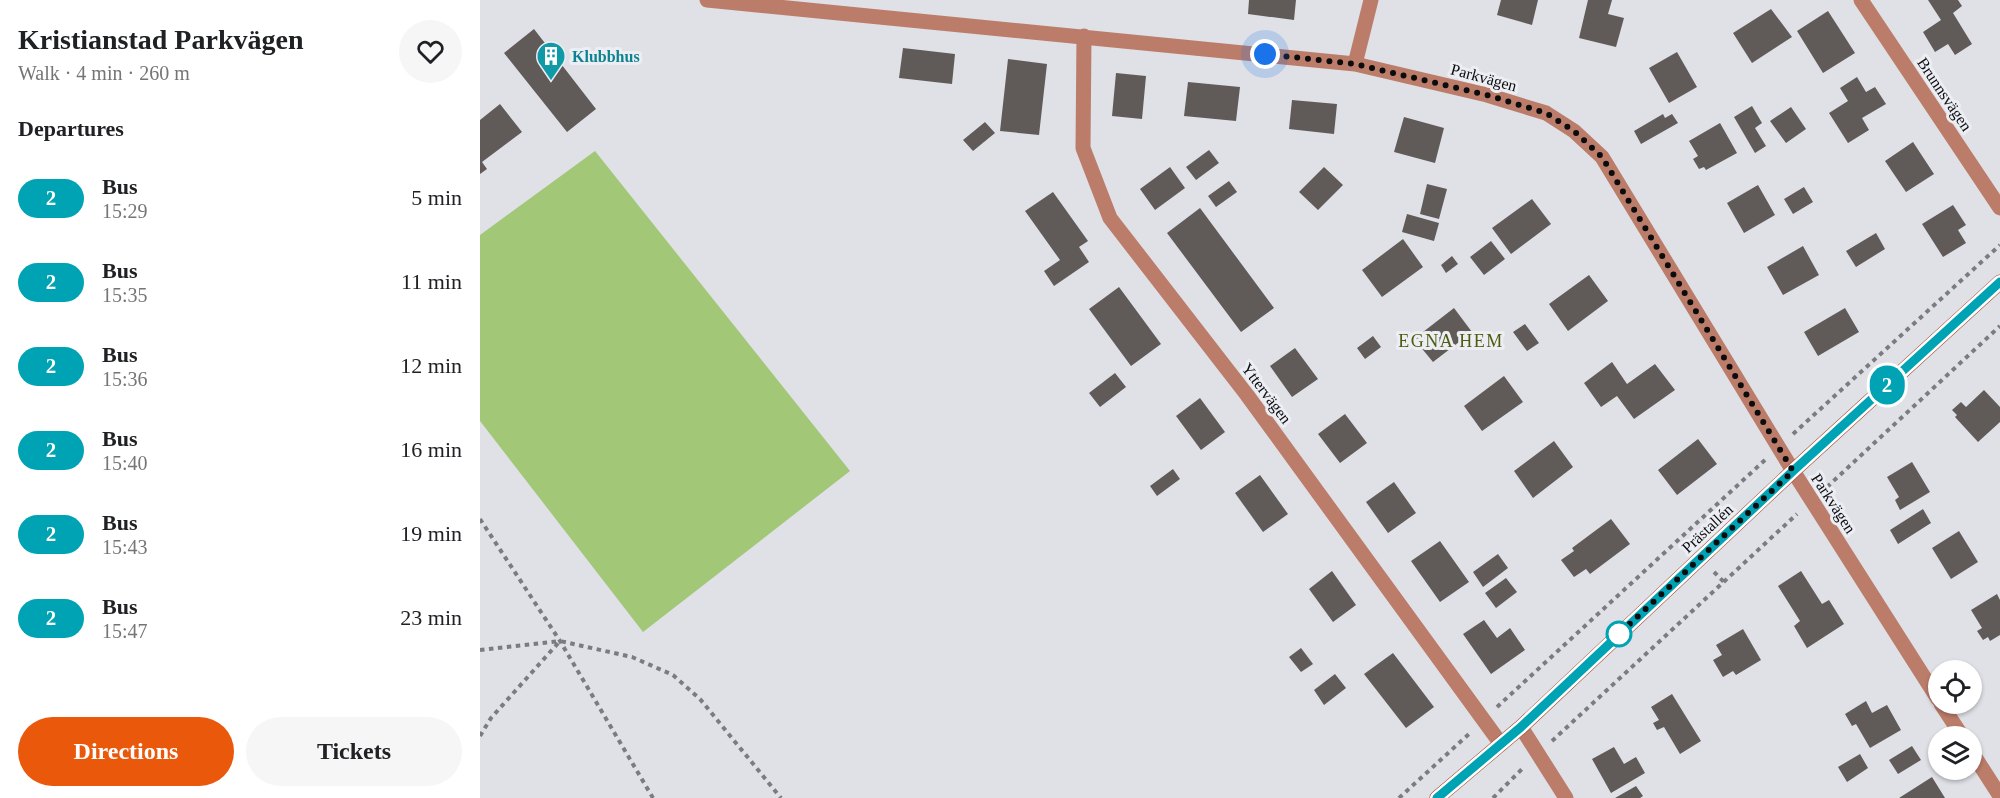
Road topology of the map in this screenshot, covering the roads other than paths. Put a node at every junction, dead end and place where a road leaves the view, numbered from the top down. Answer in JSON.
{"nodes":[{"id":1,"x":707,"y":0,"type":"edge"},
{"id":2,"x":1371,"y":0,"type":"edge"},
{"id":3,"x":1860,"y":0,"type":"edge"},
{"id":4,"x":1084,"y":36,"type":"junction"},
{"id":5,"x":1355,"y":64,"type":"junction"},
{"id":6,"x":2000,"y":208,"type":"edge"},
{"id":7,"x":2000,"y":282,"type":"edge"},
{"id":8,"x":1793,"y":471,"type":"junction"},
{"id":9,"x":1928,"y":683,"type":"edge"},
{"id":10,"x":1521,"y":727,"type":"junction"},
{"id":11,"x":1501,"y":744,"type":"junction"},
{"id":12,"x":1982,"y":768,"type":"edge"},
{"id":13,"x":2000,"y":796,"type":"edge"},
{"id":14,"x":1437,"y":798,"type":"edge"},
{"id":15,"x":1566,"y":798,"type":"edge"}],
"edges":[{"from":1,"to":4,"type":"street","name":"Parkvägen"},
{"from":2,"to":5,"type":"street"},
{"from":3,"to":6,"type":"street","name":"Brunnsvägen"},
{"from":4,"to":5,"type":"street","name":"Parkvägen"},
{"from":4,"to":11,"type":"street","name":"Yttervägen"},
{"from":5,"to":8,"type":"street","name":"Parkvägen"},
{"from":7,"to":8,"type":"street","name":"Prästallén"},
{"from":8,"to":9,"type":"street","name":"Parkvägen"},
{"from":8,"to":10,"type":"street","name":"Prästallén"},
{"from":10,"to":11,"type":"street","name":"Prästallén"},
{"from":10,"to":15,"type":"street"},
{"from":11,"to":14,"type":"street","name":"Prästallén"},
{"from":12,"to":13,"type":"street"}]}
